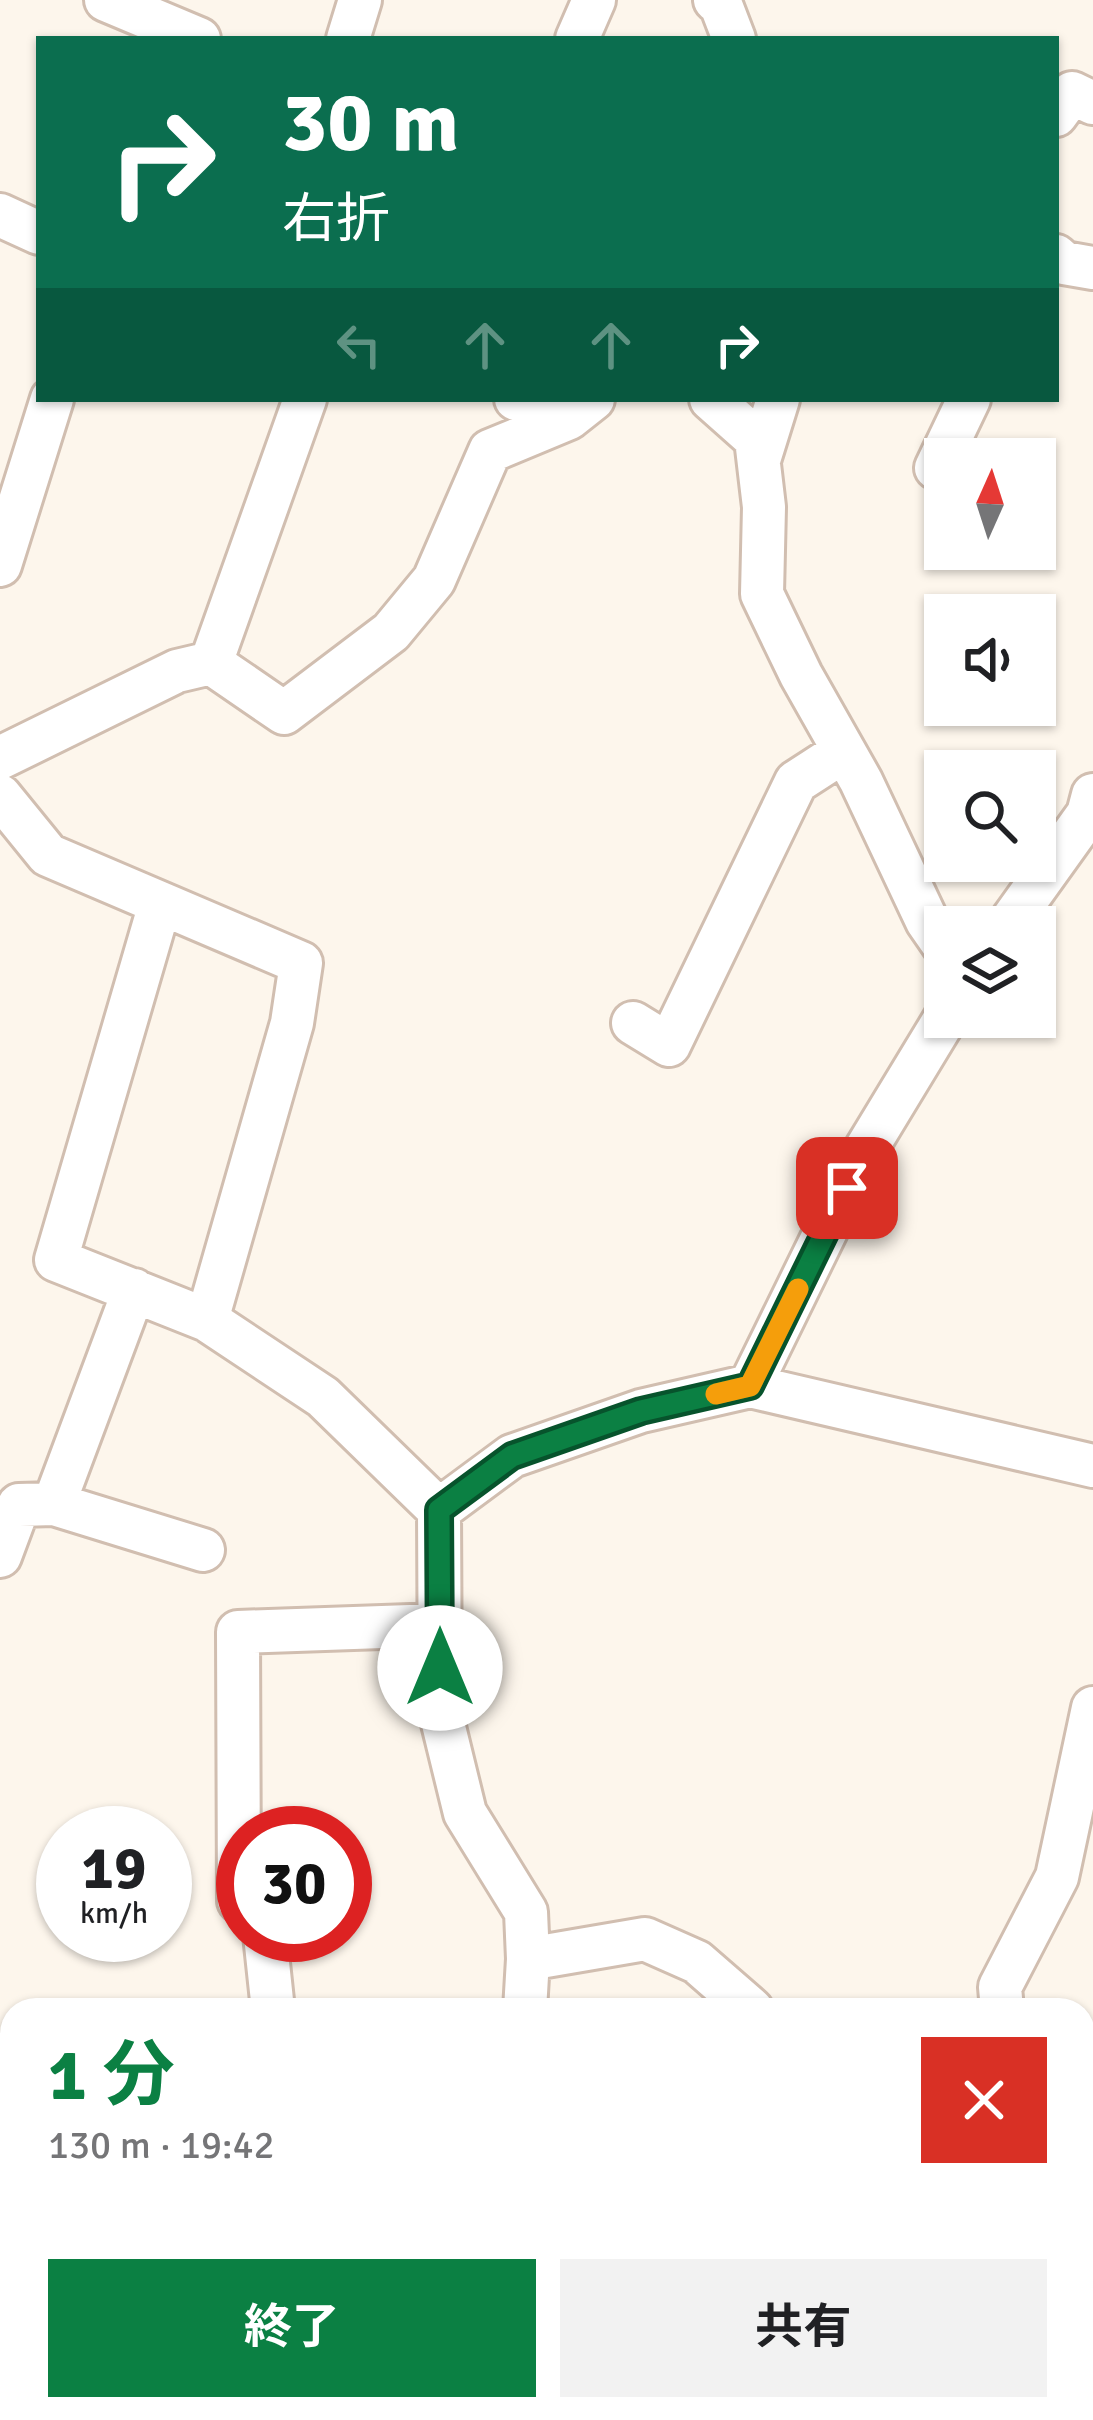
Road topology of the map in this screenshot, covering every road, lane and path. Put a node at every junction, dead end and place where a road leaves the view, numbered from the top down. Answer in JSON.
{"nodes":[{"id":1,"x":106,"y":0,"type":"edge"},
{"id":2,"x":360,"y":0,"type":"edge"},
{"id":3,"x":594,"y":0,"type":"edge"},
{"id":4,"x":715,"y":0,"type":"edge"},
{"id":5,"x":193,"y":36,"type":"edge"},
{"id":6,"x":349,"y":36,"type":"edge"},
{"id":7,"x":579,"y":36,"type":"edge"},
{"id":8,"x":733,"y":36,"type":"edge"},
{"id":9,"x":1093,"y":103,"type":"edge"},
{"id":10,"x":1059,"y":111,"type":"edge"},
{"id":11,"x":0,"y":214,"type":"edge"},
{"id":12,"x":36,"y":231,"type":"edge"},
{"id":13,"x":1059,"y":259,"type":"edge"},
{"id":14,"x":1093,"y":268,"type":"edge"},
{"id":15,"x":51,"y":402,"type":"edge"},
{"id":16,"x":303,"y":402,"type":"edge"},
{"id":17,"x":536,"y":402,"type":"edge"},
{"id":18,"x":714,"y":402,"type":"edge"},
{"id":19,"x":777,"y":402,"type":"edge"},
{"id":20,"x":968,"y":402,"type":"edge"},
{"id":21,"x":581,"y":409,"type":"edge"},
{"id":22,"x":951,"y":438,"type":"edge"},
{"id":23,"x":759,"y":460,"type":"junction"},
{"id":24,"x":0,"y":565,"type":"edge"},
{"id":25,"x":211,"y":663,"type":"junction"},
{"id":26,"x":844,"y":751,"type":"junction"},
{"id":27,"x":0,"y":758,"type":"edge"},
{"id":28,"x":0,"y":796,"type":"edge"},
{"id":29,"x":1093,"y":796,"type":"edge"},
{"id":30,"x":1075,"y":861,"type":"edge"},
{"id":31,"x":160,"y":904,"type":"junction"},
{"id":32,"x":1028,"y":906,"type":"edge"},
{"id":33,"x":924,"y":915,"type":"edge"},
{"id":34,"x":633,"y":1023,"type":"dead end"},
{"id":35,"x":933,"y":1038,"type":"edge"},
{"id":36,"x":134,"y":1290,"type":"junction"},
{"id":37,"x":207,"y":1320,"type":"junction"},
{"id":38,"x":750,"y":1386,"type":"junction"},
{"id":39,"x":1093,"y":1466,"type":"edge"},
{"id":40,"x":54,"y":1504,"type":"junction"},
{"id":41,"x":439,"y":1510,"type":"junction"},
{"id":42,"x":203,"y":1550,"type":"dead end"},
{"id":43,"x":0,"y":1556,"type":"edge"},
{"id":44,"x":439,"y":1625,"type":"junction"},
{"id":45,"x":1093,"y":1708,"type":"edge"},
{"id":46,"x":239,"y":1806,"type":"edge"},
{"id":47,"x":1075,"y":1870,"type":"edge"},
{"id":48,"x":528,"y":1959,"type":"junction"},
{"id":49,"x":268,"y":1962,"type":"edge"},
{"id":50,"x":272,"y":1998,"type":"edge"},
{"id":51,"x":526,"y":1998,"type":"edge"},
{"id":52,"x":738,"y":1998,"type":"edge"},
{"id":53,"x":1001,"y":1998,"type":"edge"}],
"edges":[{"from":1,"to":5,"type":"street"},
{"from":2,"to":6,"type":"street"},
{"from":3,"to":7,"type":"street"},
{"from":4,"to":8,"type":"street"},
{"from":9,"to":10,"type":"street"},
{"from":11,"to":12,"type":"street"},
{"from":13,"to":14,"type":"street"},
{"from":15,"to":24,"type":"street"},
{"from":16,"to":25,"type":"street"},
{"from":17,"to":21,"type":"street"},
{"from":18,"to":23,"type":"street"},
{"from":19,"to":23,"type":"street"},
{"from":20,"to":22,"type":"street"},
{"from":21,"to":25,"type":"street"},
{"from":23,"to":26,"type":"street"},
{"from":25,"to":27,"type":"street"},
{"from":26,"to":33,"type":"street"},
{"from":26,"to":34,"type":"street"},
{"from":28,"to":31,"type":"street"},
{"from":29,"to":30,"type":"street"},
{"from":30,"to":32,"type":"street"},
{"from":31,"to":36,"type":"street"},
{"from":31,"to":37,"type":"street"},
{"from":35,"to":38,"type":"street"},
{"from":36,"to":37,"type":"street"},
{"from":36,"to":40,"type":"street"},
{"from":37,"to":41,"type":"street"},
{"from":38,"to":39,"type":"street"},
{"from":38,"to":41,"type":"street"},
{"from":40,"to":42,"type":"street"},
{"from":40,"to":43,"type":"street"},
{"from":41,"to":44,"type":"street"},
{"from":44,"to":46,"type":"street"},
{"from":44,"to":48,"type":"street"},
{"from":45,"to":47,"type":"street"},
{"from":47,"to":53,"type":"street"},
{"from":48,"to":51,"type":"street"},
{"from":48,"to":52,"type":"street"},
{"from":49,"to":50,"type":"street"}]}
